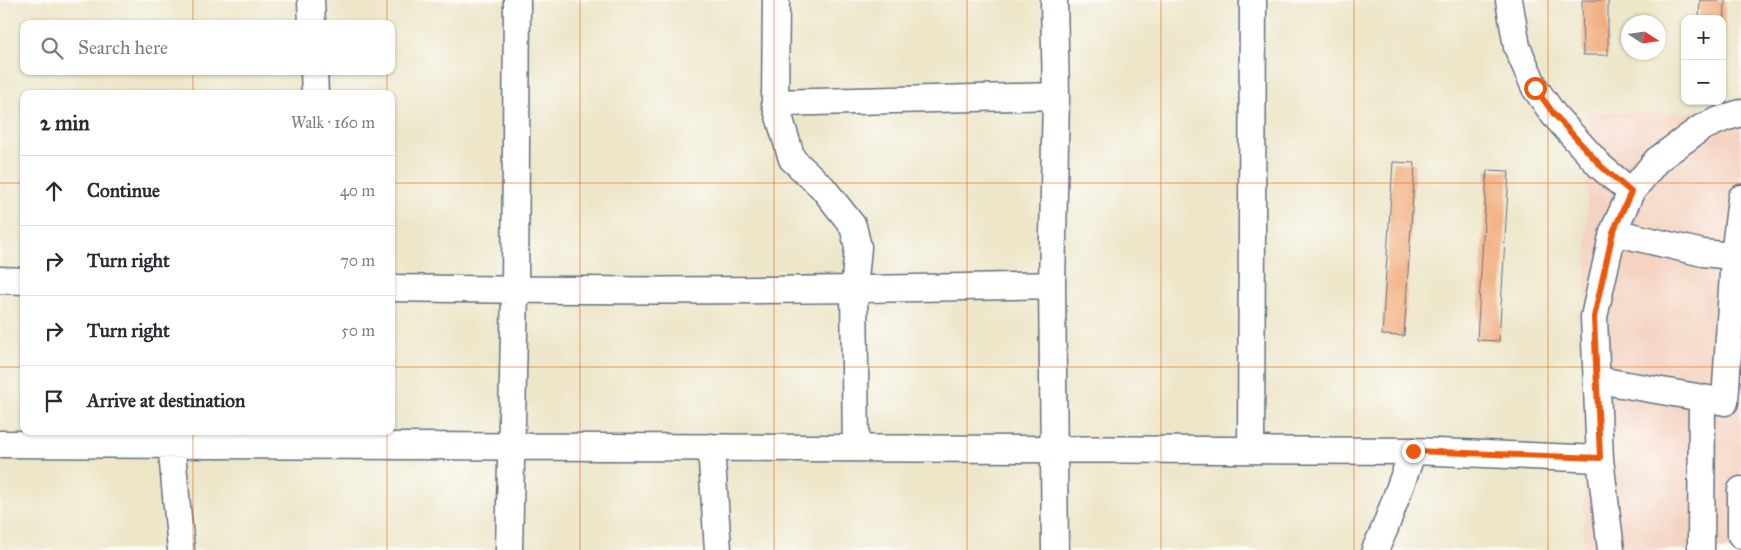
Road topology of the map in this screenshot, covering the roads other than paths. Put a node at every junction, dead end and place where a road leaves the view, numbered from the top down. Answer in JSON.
{"nodes":[{"id":1,"x":311,"y":0,"type":"edge"},
{"id":2,"x":517,"y":0,"type":"edge"},
{"id":3,"x":776,"y":0,"type":"edge"},
{"id":4,"x":1054,"y":0,"type":"edge"},
{"id":5,"x":1253,"y":0,"type":"edge"},
{"id":6,"x":1509,"y":0,"type":"edge"},
{"id":7,"x":312,"y":20,"type":"edge"},
{"id":8,"x":314,"y":75,"type":"edge"},
{"id":9,"x":315,"y":90,"type":"edge"},
{"id":10,"x":1056,"y":96,"type":"junction"},
{"id":11,"x":776,"y":103,"type":"junction"},
{"id":12,"x":1741,"y":113,"type":"edge"},
{"id":13,"x":1631,"y":192,"type":"junction"},
{"id":14,"x":1741,"y":198,"type":"edge"},
{"id":15,"x":1613,"y":232,"type":"junction"},
{"id":16,"x":1738,"y":257,"type":"edge"},
{"id":17,"x":0,"y":280,"type":"edge"},
{"id":18,"x":20,"y":281,"type":"edge"},
{"id":19,"x":1052,"y":285,"type":"junction"},
{"id":20,"x":395,"y":288,"type":"edge"},
{"id":21,"x":515,"y":290,"type":"junction"},
{"id":22,"x":854,"y":290,"type":"junction"},
{"id":23,"x":1598,"y":380,"type":"junction"},
{"id":24,"x":1723,"y":402,"type":"edge"},
{"id":25,"x":170,"y":438,"type":"edge"},
{"id":26,"x":0,"y":444,"type":"edge"},
{"id":27,"x":511,"y":446,"type":"junction"},
{"id":28,"x":711,"y":447,"type":"junction"},
{"id":29,"x":856,"y":448,"type":"junction"},
{"id":30,"x":1054,"y":448,"type":"junction"},
{"id":31,"x":1251,"y":450,"type":"junction"},
{"id":32,"x":1413,"y":451,"type":"junction"},
{"id":33,"x":1600,"y":458,"type":"junction"},
{"id":34,"x":1741,"y":490,"type":"edge"},
{"id":35,"x":1741,"y":535,"type":"edge"},
{"id":36,"x":181,"y":550,"type":"edge"},
{"id":37,"x":509,"y":550,"type":"edge"},
{"id":38,"x":718,"y":550,"type":"edge"},
{"id":39,"x":1055,"y":550,"type":"edge"},
{"id":40,"x":1375,"y":550,"type":"edge"},
{"id":41,"x":1611,"y":550,"type":"edge"},
{"id":42,"x":1701,"y":550,"type":"edge"}],
"edges":[{"from":1,"to":7,"type":"street"},
{"from":2,"to":21,"type":"street"},
{"from":3,"to":11,"type":"street"},
{"from":4,"to":10,"type":"street"},
{"from":5,"to":31,"type":"street"},
{"from":6,"to":13,"type":"street"},
{"from":8,"to":9,"type":"street"},
{"from":10,"to":11,"type":"street"},
{"from":10,"to":19,"type":"street"},
{"from":11,"to":22,"type":"street"},
{"from":12,"to":13,"type":"street"},
{"from":13,"to":15,"type":"street"},
{"from":14,"to":16,"type":"street"},
{"from":15,"to":16,"type":"street"},
{"from":15,"to":23,"type":"street"},
{"from":16,"to":24,"type":"street"},
{"from":17,"to":18,"type":"street"},
{"from":19,"to":22,"type":"street"},
{"from":19,"to":30,"type":"street"},
{"from":20,"to":21,"type":"street"},
{"from":21,"to":22,"type":"street"},
{"from":21,"to":27,"type":"street"},
{"from":22,"to":29,"type":"street"},
{"from":23,"to":24,"type":"street"},
{"from":23,"to":33,"type":"street"},
{"from":24,"to":42,"type":"street"},
{"from":25,"to":26,"type":"street"},
{"from":25,"to":27,"type":"street"},
{"from":25,"to":36,"type":"street"},
{"from":27,"to":28,"type":"street"},
{"from":27,"to":37,"type":"street"},
{"from":28,"to":29,"type":"street"},
{"from":28,"to":38,"type":"street"},
{"from":29,"to":30,"type":"street"},
{"from":30,"to":31,"type":"street"},
{"from":30,"to":39,"type":"street"},
{"from":31,"to":32,"type":"street"},
{"from":32,"to":33,"type":"street"},
{"from":32,"to":40,"type":"street"},
{"from":33,"to":41,"type":"street"},
{"from":34,"to":35,"type":"street"}]}
